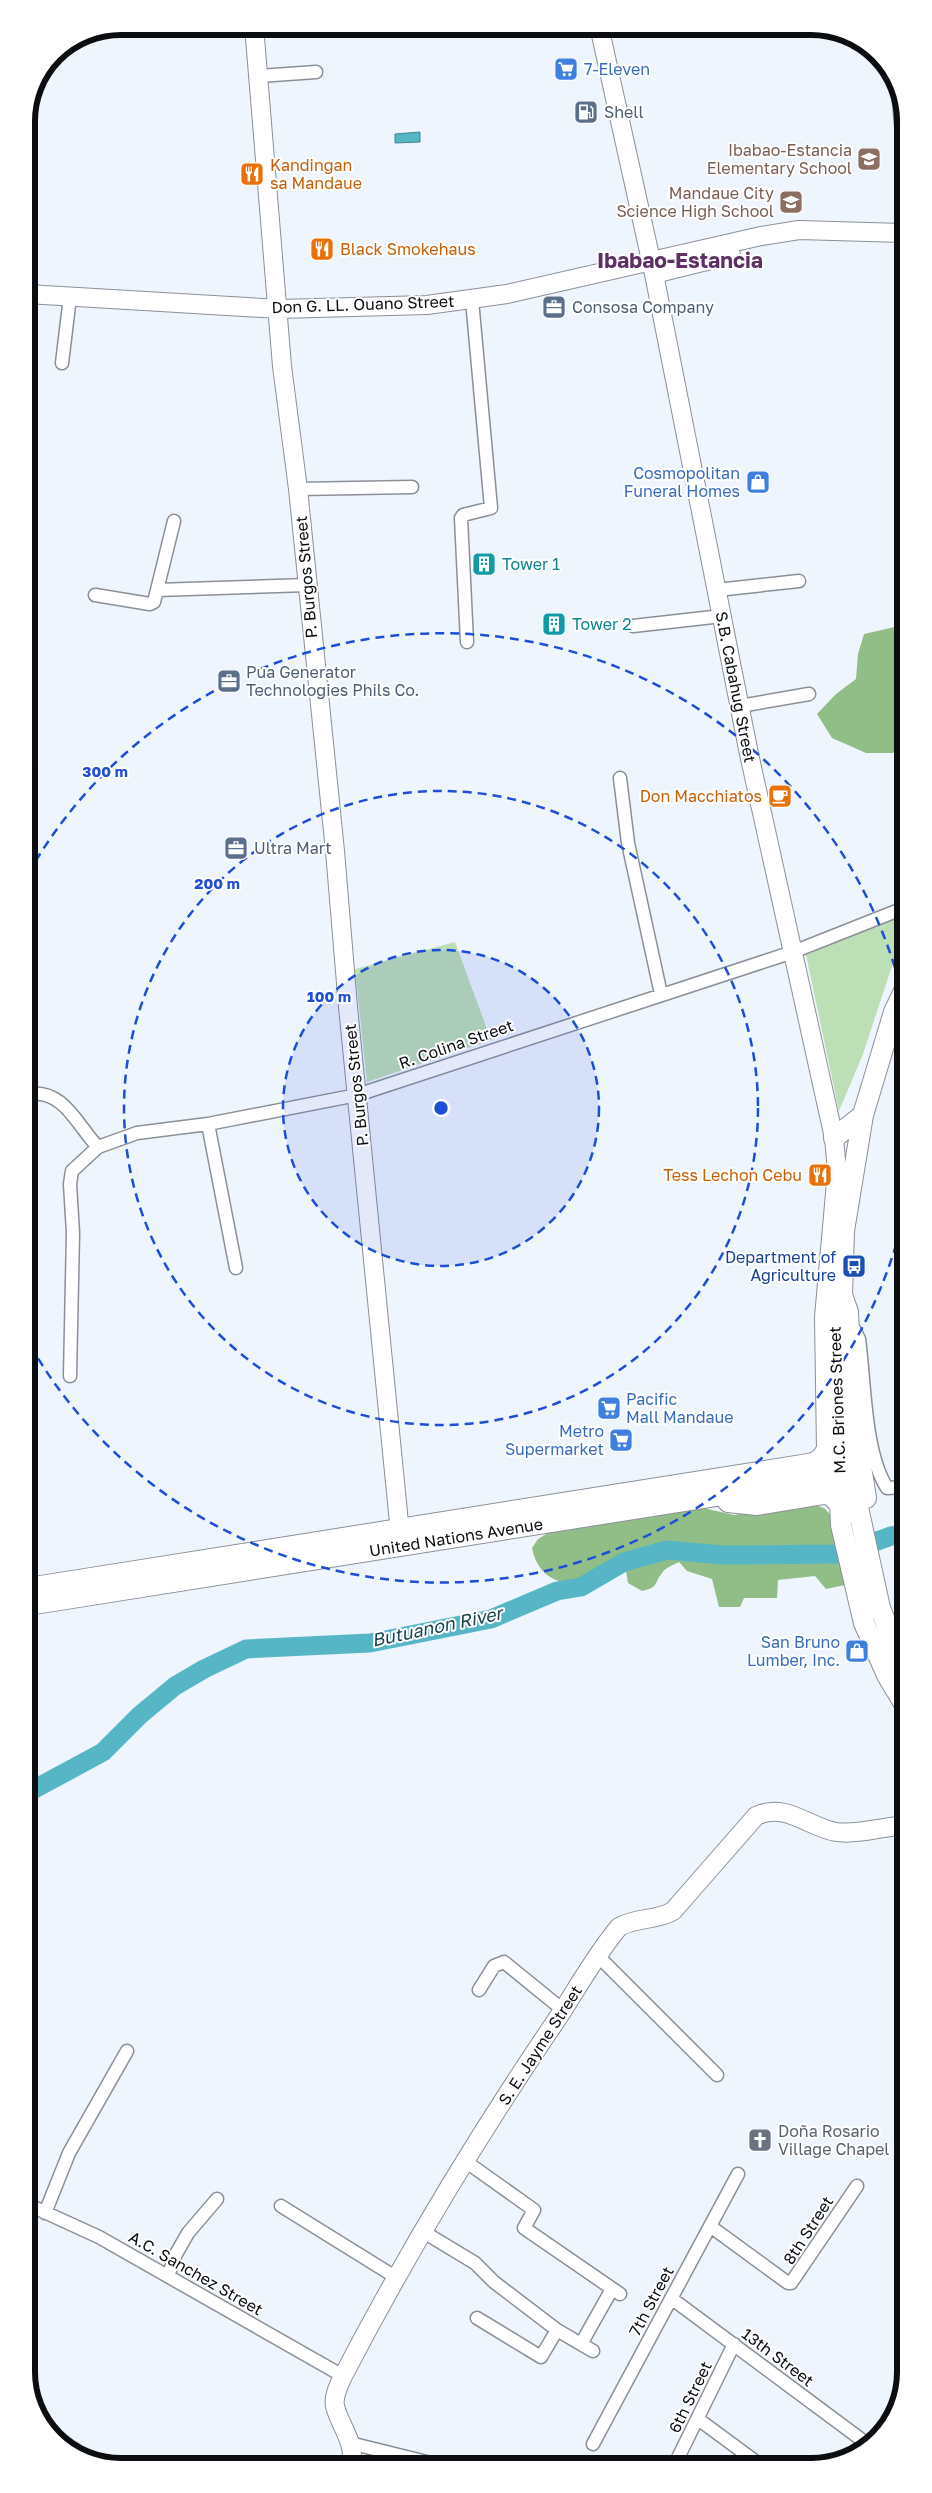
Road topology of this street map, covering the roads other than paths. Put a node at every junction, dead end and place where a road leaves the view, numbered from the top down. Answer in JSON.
{"nodes":[{"id":1,"x":255,"y":35,"type":"edge"},
{"id":2,"x":601,"y":35,"type":"edge"},
{"id":3,"x":316,"y":72,"type":"dead end"},
{"id":4,"x":258,"y":76,"type":"junction"},
{"id":5,"x":897,"y":238,"type":"edge"},
{"id":6,"x":652,"y":268,"type":"junction"},
{"id":7,"x":35,"y":295,"type":"edge"},
{"id":8,"x":70,"y":297,"type":"junction"},
{"id":9,"x":472,"y":300,"type":"junction"},
{"id":10,"x":279,"y":308,"type":"junction"},
{"id":11,"x":62,"y":363,"type":"dead end"},
{"id":12,"x":412,"y":486,"type":"dead end"},
{"id":13,"x":298,"y":489,"type":"junction"},
{"id":14,"x":174,"y":521,"type":"dead end"},
{"id":15,"x":799,"y":581,"type":"dead end"},
{"id":16,"x":307,"y":585,"type":"junction"},
{"id":17,"x":157,"y":590,"type":"junction"},
{"id":18,"x":717,"y":590,"type":"junction"},
{"id":19,"x":95,"y":595,"type":"dead end"},
{"id":20,"x":722,"y":616,"type":"junction"},
{"id":21,"x":633,"y":626,"type":"dead end"},
{"id":22,"x":467,"y":642,"type":"dead end"},
{"id":23,"x":809,"y":694,"type":"dead end"},
{"id":24,"x":740,"y":706,"type":"junction"},
{"id":25,"x":620,"y":778,"type":"dead end"},
{"id":26,"x":897,"y":911,"type":"edge"},
{"id":27,"x":793,"y":952,"type":"junction"},
{"id":28,"x":661,"y":994,"type":"junction"},
{"id":29,"x":897,"y":1008,"type":"edge"},
{"id":30,"x":35,"y":1093,"type":"edge"},
{"id":31,"x":357,"y":1095,"type":"junction"},
{"id":32,"x":863,"y":1115,"type":"junction"},
{"id":33,"x":208,"y":1124,"type":"junction"},
{"id":34,"x":834,"y":1138,"type":"junction"},
{"id":35,"x":98,"y":1147,"type":"junction"},
{"id":36,"x":236,"y":1268,"type":"dead end"},
{"id":37,"x":842,"y":1295,"type":"junction"},
{"id":38,"x":848,"y":1320,"type":"junction"},
{"id":39,"x":70,"y":1376,"type":"dead end"},
{"id":40,"x":855,"y":1432,"type":"junction"},
{"id":41,"x":812,"y":1462,"type":"junction"},
{"id":42,"x":840,"y":1470,"type":"junction"},
{"id":43,"x":897,"y":1487,"type":"edge"},
{"id":44,"x":696,"y":1500,"type":"junction"},
{"id":45,"x":853,"y":1517,"type":"junction"},
{"id":46,"x":401,"y":1537,"type":"junction"},
{"id":47,"x":878,"y":1581,"type":"junction"},
{"id":48,"x":35,"y":1587,"type":"edge"},
{"id":49,"x":35,"y":1604,"type":"edge"},
{"id":50,"x":897,"y":1635,"type":"edge"},
{"id":51,"x":897,"y":1651,"type":"edge"},
{"id":52,"x":897,"y":1692,"type":"edge"},
{"id":53,"x":897,"y":1826,"type":"edge"},
{"id":54,"x":598,"y":1956,"type":"junction"},
{"id":55,"x":479,"y":1990,"type":"dead end"},
{"id":56,"x":563,"y":2010,"type":"junction"},
{"id":57,"x":128,"y":2051,"type":"dead end"},
{"id":58,"x":718,"y":2075,"type":"dead end"},
{"id":59,"x":465,"y":2161,"type":"junction"},
{"id":60,"x":738,"y":2174,"type":"dead end"},
{"id":61,"x":857,"y":2186,"type":"dead end"},
{"id":62,"x":217,"y":2200,"type":"dead end"},
{"id":63,"x":281,"y":2206,"type":"dead end"},
{"id":64,"x":35,"y":2208,"type":"edge"},
{"id":65,"x":45,"y":2212,"type":"junction"},
{"id":66,"x":710,"y":2226,"type":"junction"},
{"id":67,"x":422,"y":2231,"type":"junction"},
{"id":68,"x":168,"y":2276,"type":"junction"},
{"id":69,"x":397,"y":2278,"type":"junction"},
{"id":70,"x":671,"y":2298,"type":"junction"},
{"id":71,"x":476,"y":2318,"type":"dead end"},
{"id":72,"x":557,"y":2330,"type":"junction"},
{"id":73,"x":581,"y":2344,"type":"junction"},
{"id":74,"x":734,"y":2344,"type":"junction"},
{"id":75,"x":592,"y":2351,"type":"dead end"},
{"id":76,"x":343,"y":2376,"type":"junction"},
{"id":77,"x":698,"y":2419,"type":"junction"},
{"id":78,"x":863,"y":2441,"type":"edge"},
{"id":79,"x":350,"y":2442,"type":"junction"},
{"id":80,"x":593,"y":2444,"type":"dead end"},
{"id":81,"x":352,"y":2458,"type":"edge"},
{"id":82,"x":413,"y":2458,"type":"edge"},
{"id":83,"x":678,"y":2458,"type":"edge"},
{"id":84,"x":751,"y":2458,"type":"edge"}],
"edges":[{"from":1,"to":4,"type":"street","name":"P. Burgos Street"},
{"from":2,"to":6,"type":"street","name":"S.B. Cabahug Street"},
{"from":3,"to":4,"type":"street"},
{"from":4,"to":10,"type":"street","name":"P. Burgos Street"},
{"from":5,"to":6,"type":"street","name":"Don G. LL. Ouano Street"},
{"from":6,"to":9,"type":"street","name":"Don G. LL. Ouano Street"},
{"from":6,"to":18,"type":"street","name":"S.B. Cabahug Street"},
{"from":7,"to":8,"type":"street","name":"Don G. LL. Ouano Street"},
{"from":8,"to":10,"type":"street","name":"Don G. LL. Ouano Street"},
{"from":8,"to":11,"type":"street"},
{"from":9,"to":10,"type":"street","name":"Don G. LL. Ouano Street"},
{"from":9,"to":22,"type":"street"},
{"from":10,"to":13,"type":"street","name":"P. Burgos Street"},
{"from":12,"to":13,"type":"street"},
{"from":13,"to":16,"type":"street","name":"P. Burgos Street"},
{"from":14,"to":17,"type":"street"},
{"from":15,"to":18,"type":"street"},
{"from":16,"to":17,"type":"street"},
{"from":16,"to":31,"type":"street","name":"P. Burgos Street"},
{"from":17,"to":19,"type":"street"},
{"from":18,"to":20,"type":"street","name":"S.B. Cabahug Street"},
{"from":20,"to":21,"type":"street"},
{"from":20,"to":24,"type":"street","name":"S.B. Cabahug Street"},
{"from":23,"to":24,"type":"street"},
{"from":24,"to":27,"type":"street","name":"S.B. Cabahug Street"},
{"from":25,"to":28,"type":"street"},
{"from":26,"to":27,"type":"street","name":"R. Colina Street"},
{"from":27,"to":28,"type":"street","name":"R. Colina Street"},
{"from":27,"to":34,"type":"street","name":"S.B. Cabahug Street"},
{"from":28,"to":31,"type":"street","name":"R. Colina Street"},
{"from":29,"to":32,"type":"main road","name":"M.C. Briones Street"},
{"from":30,"to":35,"type":"street"},
{"from":31,"to":33,"type":"street","name":"R. Colina Street"},
{"from":31,"to":46,"type":"street","name":"P. Burgos Street"},
{"from":32,"to":34,"type":"main road"},
{"from":32,"to":37,"type":"main road","name":"M.C. Briones Street"},
{"from":33,"to":35,"type":"street","name":"R. Colina Street"},
{"from":33,"to":36,"type":"street"},
{"from":34,"to":41,"type":"street","name":"S.B. Cabahug Street"},
{"from":35,"to":39,"type":"street"},
{"from":37,"to":38,"type":"main road","name":"M.C. Briones Street"},
{"from":37,"to":42,"type":"main road","name":"M.C. Briones Street"},
{"from":38,"to":40,"type":"main road","name":"M.C. Briones Street"},
{"from":38,"to":43,"type":"street"},
{"from":40,"to":42,"type":"main road"},
{"from":40,"to":45,"type":"main road"},
{"from":41,"to":42,"type":"main road"},
{"from":41,"to":46,"type":"main road","name":"United Nations Avenue"},
{"from":42,"to":44,"type":"main road","name":"United Nations Avenue"},
{"from":42,"to":45,"type":"main road","name":"M.C. Briones Street"},
{"from":44,"to":45,"type":"main road"},
{"from":44,"to":46,"type":"main road","name":"United Nations Avenue"},
{"from":45,"to":47,"type":"main road"},
{"from":45,"to":52,"type":"main road"},
{"from":46,"to":48,"type":"main road","name":"United Nations Avenue"},
{"from":46,"to":49,"type":"main road","name":"United Nations Avenue"},
{"from":47,"to":50,"type":"main road"},
{"from":47,"to":51,"type":"main road"},
{"from":53,"to":54,"type":"street","name":"S. E. Jayme Street"},
{"from":54,"to":56,"type":"street","name":"S. E. Jayme Street"},
{"from":54,"to":58,"type":"street"},
{"from":55,"to":56,"type":"street"},
{"from":56,"to":59,"type":"street","name":"S. E. Jayme Street"},
{"from":57,"to":65,"type":"street"},
{"from":59,"to":67,"type":"street","name":"S. E. Jayme Street"},
{"from":59,"to":73,"type":"street"},
{"from":60,"to":66,"type":"street","name":"7th Street"},
{"from":61,"to":66,"type":"street","name":"8th Street"},
{"from":62,"to":68,"type":"street"},
{"from":63,"to":69,"type":"street"},
{"from":64,"to":65,"type":"street","name":"A.C. Sanchez Street"},
{"from":65,"to":68,"type":"street","name":"A.C. Sanchez Street"},
{"from":66,"to":70,"type":"street","name":"7th Street"},
{"from":67,"to":69,"type":"street","name":"S. E. Jayme Street"},
{"from":67,"to":72,"type":"street"},
{"from":68,"to":76,"type":"street","name":"A.C. Sanchez Street"},
{"from":69,"to":76,"type":"street","name":"S. E. Jayme Street"},
{"from":70,"to":74,"type":"street","name":"13th Street"},
{"from":70,"to":80,"type":"street","name":"7th Street"},
{"from":71,"to":72,"type":"street"},
{"from":72,"to":73,"type":"street"},
{"from":73,"to":75,"type":"street"},
{"from":74,"to":77,"type":"street","name":"6th Street"},
{"from":74,"to":78,"type":"street","name":"13th Street"},
{"from":76,"to":79,"type":"street","name":"S. E. Jayme Street"},
{"from":77,"to":83,"type":"street","name":"6th Street"},
{"from":77,"to":84,"type":"street"},
{"from":79,"to":81,"type":"street","name":"S. E. Jayme Street"},
{"from":79,"to":82,"type":"street"}]}
